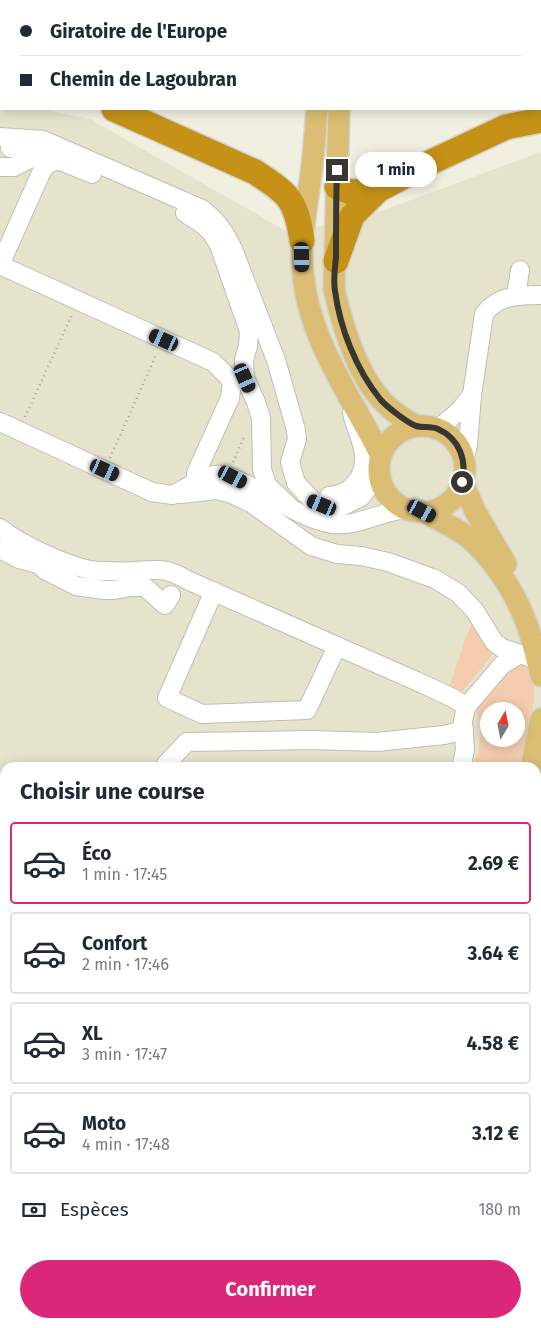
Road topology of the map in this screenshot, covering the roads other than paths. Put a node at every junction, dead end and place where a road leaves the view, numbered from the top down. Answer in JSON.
{"nodes":[{"id":1,"x":116,"y":110,"type":"edge"},
{"id":2,"x":317,"y":110,"type":"edge"},
{"id":3,"x":339,"y":110,"type":"edge"},
{"id":4,"x":541,"y":120,"type":"edge"},
{"id":5,"x":0,"y":137,"type":"edge"},
{"id":6,"x":0,"y":147,"type":"edge"},
{"id":7,"x":50,"y":157,"type":"junction"},
{"id":8,"x":313,"y":158,"type":"junction"},
{"id":9,"x":7,"y":167,"type":"edge"},
{"id":10,"x":337,"y":187,"type":"junction"},
{"id":11,"x":378,"y":190,"type":"junction"},
{"id":12,"x":33,"y":192,"type":"junction"},
{"id":13,"x":302,"y":242,"type":"junction"},
{"id":14,"x":336,"y":261,"type":"junction"},
{"id":15,"x":0,"y":265,"type":"edge"},
{"id":16,"x":520,"y":270,"type":"dead end"},
{"id":17,"x":541,"y":295,"type":"edge"},
{"id":18,"x":516,"y":296,"type":"junction"},
{"id":19,"x":472,"y":395,"type":"junction"},
{"id":20,"x":349,"y":398,"type":"junction"},
{"id":21,"x":6,"y":426,"type":"edge"},
{"id":22,"x":416,"y":426,"type":"junction"},
{"id":23,"x":438,"y":429,"type":"junction"},
{"id":24,"x":464,"y":460,"type":"junction"},
{"id":25,"x":380,"y":462,"type":"junction"},
{"id":26,"x":198,"y":481,"type":"junction"},
{"id":27,"x":462,"y":482,"type":"junction"},
{"id":28,"x":305,"y":491,"type":"junction"},
{"id":29,"x":173,"y":496,"type":"junction"},
{"id":30,"x":289,"y":506,"type":"junction"},
{"id":31,"x":415,"y":510,"type":"junction"},
{"id":32,"x":0,"y":528,"type":"edge"},
{"id":33,"x":0,"y":549,"type":"edge"},
{"id":34,"x":214,"y":591,"type":"junction"},
{"id":35,"x":171,"y":595,"type":"dead end"},
{"id":36,"x":541,"y":629,"type":"edge"},
{"id":37,"x":337,"y":646,"type":"junction"},
{"id":38,"x":532,"y":663,"type":"edge"},
{"id":39,"x":466,"y":707,"type":"junction"},
{"id":40,"x":541,"y":719,"type":"edge"},
{"id":41,"x":464,"y":730,"type":"junction"},
{"id":42,"x":168,"y":762,"type":"edge"},
{"id":43,"x":462,"y":762,"type":"edge"},
{"id":44,"x":532,"y":762,"type":"edge"}],
"edges":[{"from":1,"to":13,"type":"highway"},
{"from":2,"to":8,"type":"main road"},
{"from":3,"to":10,"type":"main road"},
{"from":4,"to":11,"type":"highway"},
{"from":5,"to":28,"type":"street"},
{"from":6,"to":7,"type":"street"},
{"from":7,"to":9,"type":"street"},
{"from":7,"to":12,"type":"street"},
{"from":7,"to":30,"type":"street"},
{"from":8,"to":10,"type":"main road"},
{"from":8,"to":13,"type":"main road"},
{"from":9,"to":12,"type":"street"},
{"from":10,"to":11,"type":"highway"},
{"from":10,"to":14,"type":"main road"},
{"from":11,"to":14,"type":"highway"},
{"from":12,"to":15,"type":"street"},
{"from":13,"to":20,"type":"main road"},
{"from":14,"to":22,"type":"main road"},
{"from":15,"to":26,"type":"street"},
{"from":16,"to":18,"type":"street"},
{"from":17,"to":18,"type":"street"},
{"from":18,"to":19,"type":"street"},
{"from":19,"to":23,"type":"street"},
{"from":19,"to":24,"type":"street"},
{"from":20,"to":25,"type":"main road"},
{"from":20,"to":28,"type":"street"},
{"from":21,"to":29,"type":"street"},
{"from":22,"to":23,"type":"main road"},
{"from":22,"to":25,"type":"main road"},
{"from":23,"to":24,"type":"main road"},
{"from":24,"to":27,"type":"main road"},
{"from":25,"to":28,"type":"street"},
{"from":25,"to":31,"type":"main road"},
{"from":26,"to":29,"type":"street"},
{"from":26,"to":30,"type":"street"},
{"from":27,"to":31,"type":"main road"},
{"from":27,"to":36,"type":"main road"},
{"from":29,"to":38,"type":"street"},
{"from":30,"to":31,"type":"street"},
{"from":31,"to":38,"type":"main road"},
{"from":32,"to":34,"type":"street"},
{"from":33,"to":35,"type":"street"},
{"from":34,"to":37,"type":"street"},
{"from":34,"to":37,"type":"street"},
{"from":37,"to":39,"type":"street"},
{"from":38,"to":39,"type":"street"},
{"from":39,"to":41,"type":"street"},
{"from":40,"to":44,"type":"main road"},
{"from":41,"to":42,"type":"street"},
{"from":41,"to":43,"type":"street"}]}
